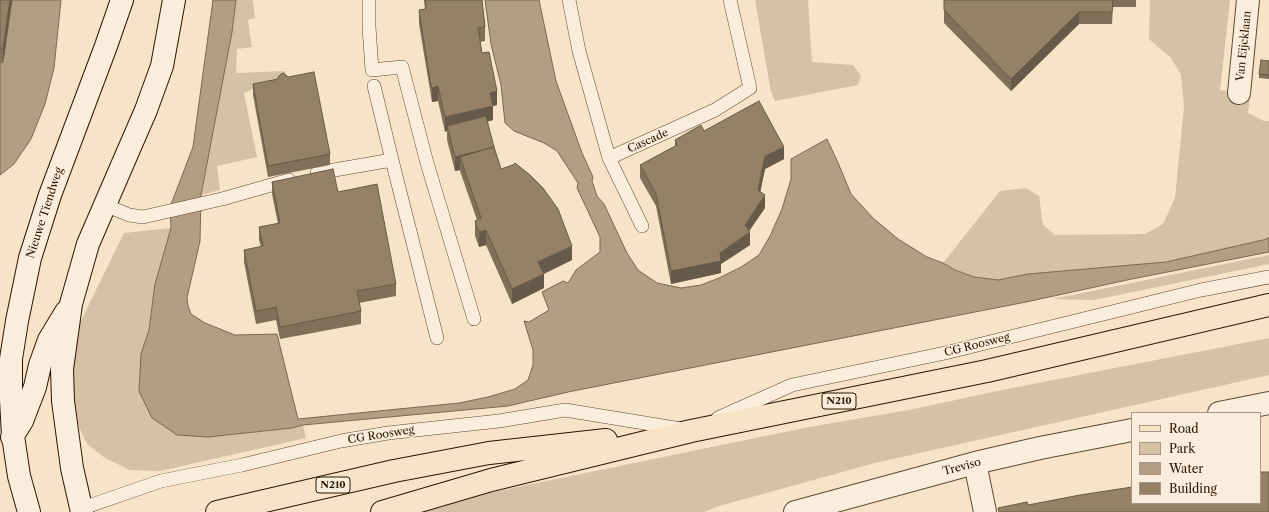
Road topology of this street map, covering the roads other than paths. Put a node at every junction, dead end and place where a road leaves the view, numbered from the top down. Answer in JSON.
{"nodes":[{"id":1,"x":122,"y":0,"type":"edge"},
{"id":2,"x":174,"y":0,"type":"edge"},
{"id":3,"x":369,"y":0,"type":"edge"},
{"id":4,"x":569,"y":0,"type":"edge"},
{"id":5,"x":730,"y":0,"type":"edge"},
{"id":6,"x":1248,"y":0,"type":"edge"},
{"id":7,"x":374,"y":86,"type":"dead end"},
{"id":8,"x":1239,"y":93,"type":"dead end"},
{"id":9,"x":610,"y":158,"type":"junction"},
{"id":10,"x":392,"y":160,"type":"junction"},
{"id":11,"x":105,"y":206,"type":"junction"},
{"id":12,"x":642,"y":226,"type":"dead end"},
{"id":13,"x":1269,"y":277,"type":"edge"},
{"id":14,"x":71,"y":304,"type":"junction"},
{"id":15,"x":1267,"y":306,"type":"edge"},
{"id":16,"x":474,"y":319,"type":"dead end"},
{"id":17,"x":437,"y":338,"type":"dead end"},
{"id":18,"x":6,"y":365,"type":"edge"},
{"id":19,"x":1269,"y":403,"type":"edge"},
{"id":20,"x":1224,"y":412,"type":"edge"},
{"id":21,"x":1131,"y":430,"type":"edge"},
{"id":22,"x":691,"y":431,"type":"junction"},
{"id":23,"x":6,"y":443,"type":"edge"},
{"id":24,"x":975,"y":463,"type":"junction"},
{"id":25,"x":80,"y":511,"type":"edge"},
{"id":26,"x":29,"y":512,"type":"edge"},
{"id":27,"x":217,"y":512,"type":"edge"},
{"id":28,"x":382,"y":512,"type":"edge"},
{"id":29,"x":795,"y":512,"type":"edge"},
{"id":30,"x":985,"y":512,"type":"edge"}],
"edges":[{"from":1,"to":18,"type":"street","name":"Nieuwe Tiendweg"},
{"from":2,"to":11,"type":"street"},
{"from":3,"to":16,"type":"lane"},
{"from":4,"to":9,"type":"lane"},
{"from":5,"to":9,"type":"lane","name":"Cascade"},
{"from":6,"to":8,"type":"street","name":"Van Eijcklaan"},
{"from":7,"to":10,"type":"lane"},
{"from":9,"to":12,"type":"lane"},
{"from":10,"to":11,"type":"lane"},
{"from":10,"to":17,"type":"lane"},
{"from":11,"to":14,"type":"street"},
{"from":13,"to":22,"type":"lane","name":"CG Roosweg","number":"N210"},
{"from":14,"to":23,"type":"street"},
{"from":14,"to":25,"type":"street"},
{"from":15,"to":22,"type":"main road","name":"CG Roosweg","number":"N210"},
{"from":18,"to":23,"type":"street","name":"Nieuwe Tiendweg"},
{"from":19,"to":20,"type":"street"},
{"from":21,"to":24,"type":"street","name":"Treviso"},
{"from":22,"to":25,"type":"lane","name":"CG Roosweg","number":"N210"},
{"from":22,"to":27,"type":"main road","name":"CG Roosweg","number":"N210"},
{"from":22,"to":28,"type":"main road","name":"CG Roosweg","number":"N210"},
{"from":23,"to":26,"type":"street","name":"Nieuwe Tiendweg"},
{"from":24,"to":29,"type":"street","name":"Treviso"},
{"from":24,"to":30,"type":"street"}]}
